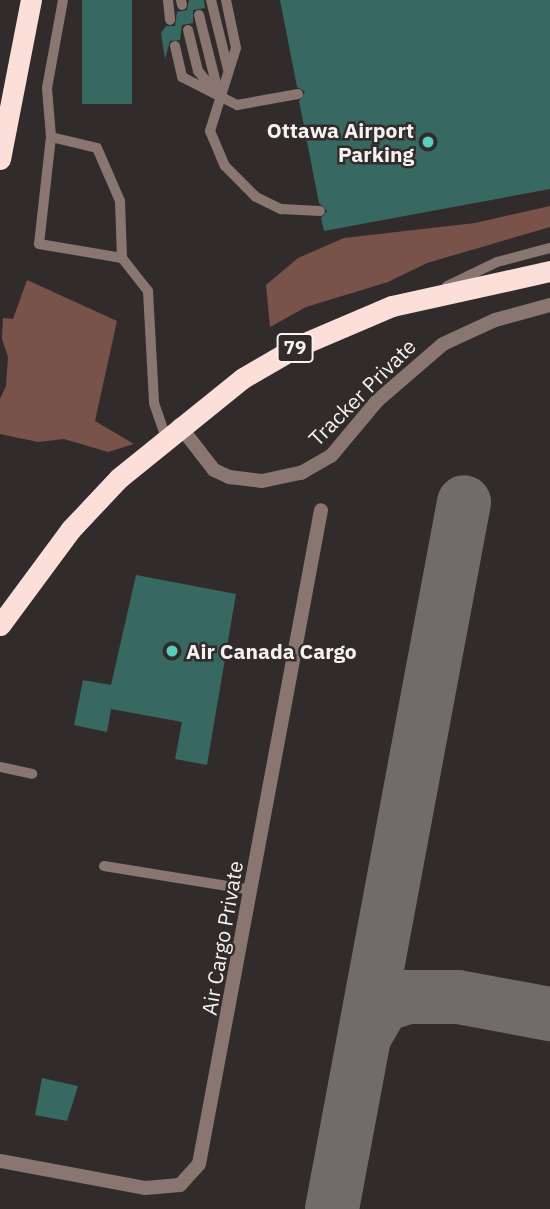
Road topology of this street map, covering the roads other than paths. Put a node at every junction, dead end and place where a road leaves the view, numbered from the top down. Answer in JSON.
{"nodes":[{"id":1,"x":30,"y":0,"type":"edge"},
{"id":2,"x":64,"y":0,"type":"edge"},
{"id":3,"x":168,"y":0,"type":"edge"},
{"id":4,"x":211,"y":0,"type":"edge"},
{"id":5,"x":226,"y":0,"type":"edge"},
{"id":6,"x":199,"y":15,"type":"dead end"},
{"id":7,"x":170,"y":20,"type":"dead end"},
{"id":8,"x":188,"y":30,"type":"dead end"},
{"id":9,"x":176,"y":46,"type":"dead end"},
{"id":10,"x":228,"y":70,"type":"junction"},
{"id":11,"x":298,"y":94,"type":"dead end"},
{"id":12,"x":219,"y":95,"type":"junction"},
{"id":13,"x":51,"y":137,"type":"junction"},
{"id":14,"x":0,"y":159,"type":"edge"},
{"id":15,"x":320,"y":211,"type":"dead end"},
{"id":16,"x":550,"y":248,"type":"edge"},
{"id":17,"x":122,"y":258,"type":"junction"},
{"id":18,"x":550,"y":271,"type":"edge"},
{"id":19,"x":424,"y":297,"type":"junction"},
{"id":20,"x":550,"y":305,"type":"edge"},
{"id":21,"x":173,"y":431,"type":"junction"},
{"id":22,"x":321,"y":510,"type":"dead end"},
{"id":23,"x":1,"y":620,"type":"edge"},
{"id":24,"x":0,"y":768,"type":"edge"},
{"id":25,"x":32,"y":774,"type":"dead end"},
{"id":26,"x":104,"y":866,"type":"dead end"},
{"id":27,"x":252,"y":890,"type":"junction"},
{"id":28,"x":0,"y":1161,"type":"edge"}],
"edges":[{"from":1,"to":14,"type":"highway"},
{"from":2,"to":13,"type":"lane"},
{"from":3,"to":7,"type":"lane"},
{"from":4,"to":10,"type":"lane"},
{"from":5,"to":10,"type":"lane"},
{"from":6,"to":12,"type":"lane"},
{"from":8,"to":12,"type":"lane"},
{"from":9,"to":12,"type":"lane"},
{"from":10,"to":12,"type":"lane"},
{"from":11,"to":12,"type":"lane"},
{"from":12,"to":15,"type":"lane"},
{"from":13,"to":17,"type":"lane"},
{"from":13,"to":17,"type":"lane"},
{"from":16,"to":19,"type":"lane"},
{"from":17,"to":21,"type":"lane"},
{"from":18,"to":19,"type":"highway","number":"79"},
{"from":19,"to":21,"type":"highway","number":"79"},
{"from":20,"to":21,"type":"street","name":"Tracker Private"},
{"from":21,"to":23,"type":"highway","number":"79"},
{"from":22,"to":27,"type":"street","name":"Air Cargo Private"},
{"from":24,"to":25,"type":"lane"},
{"from":26,"to":27,"type":"lane"},
{"from":27,"to":28,"type":"street","name":"Air Cargo Private"}]}
